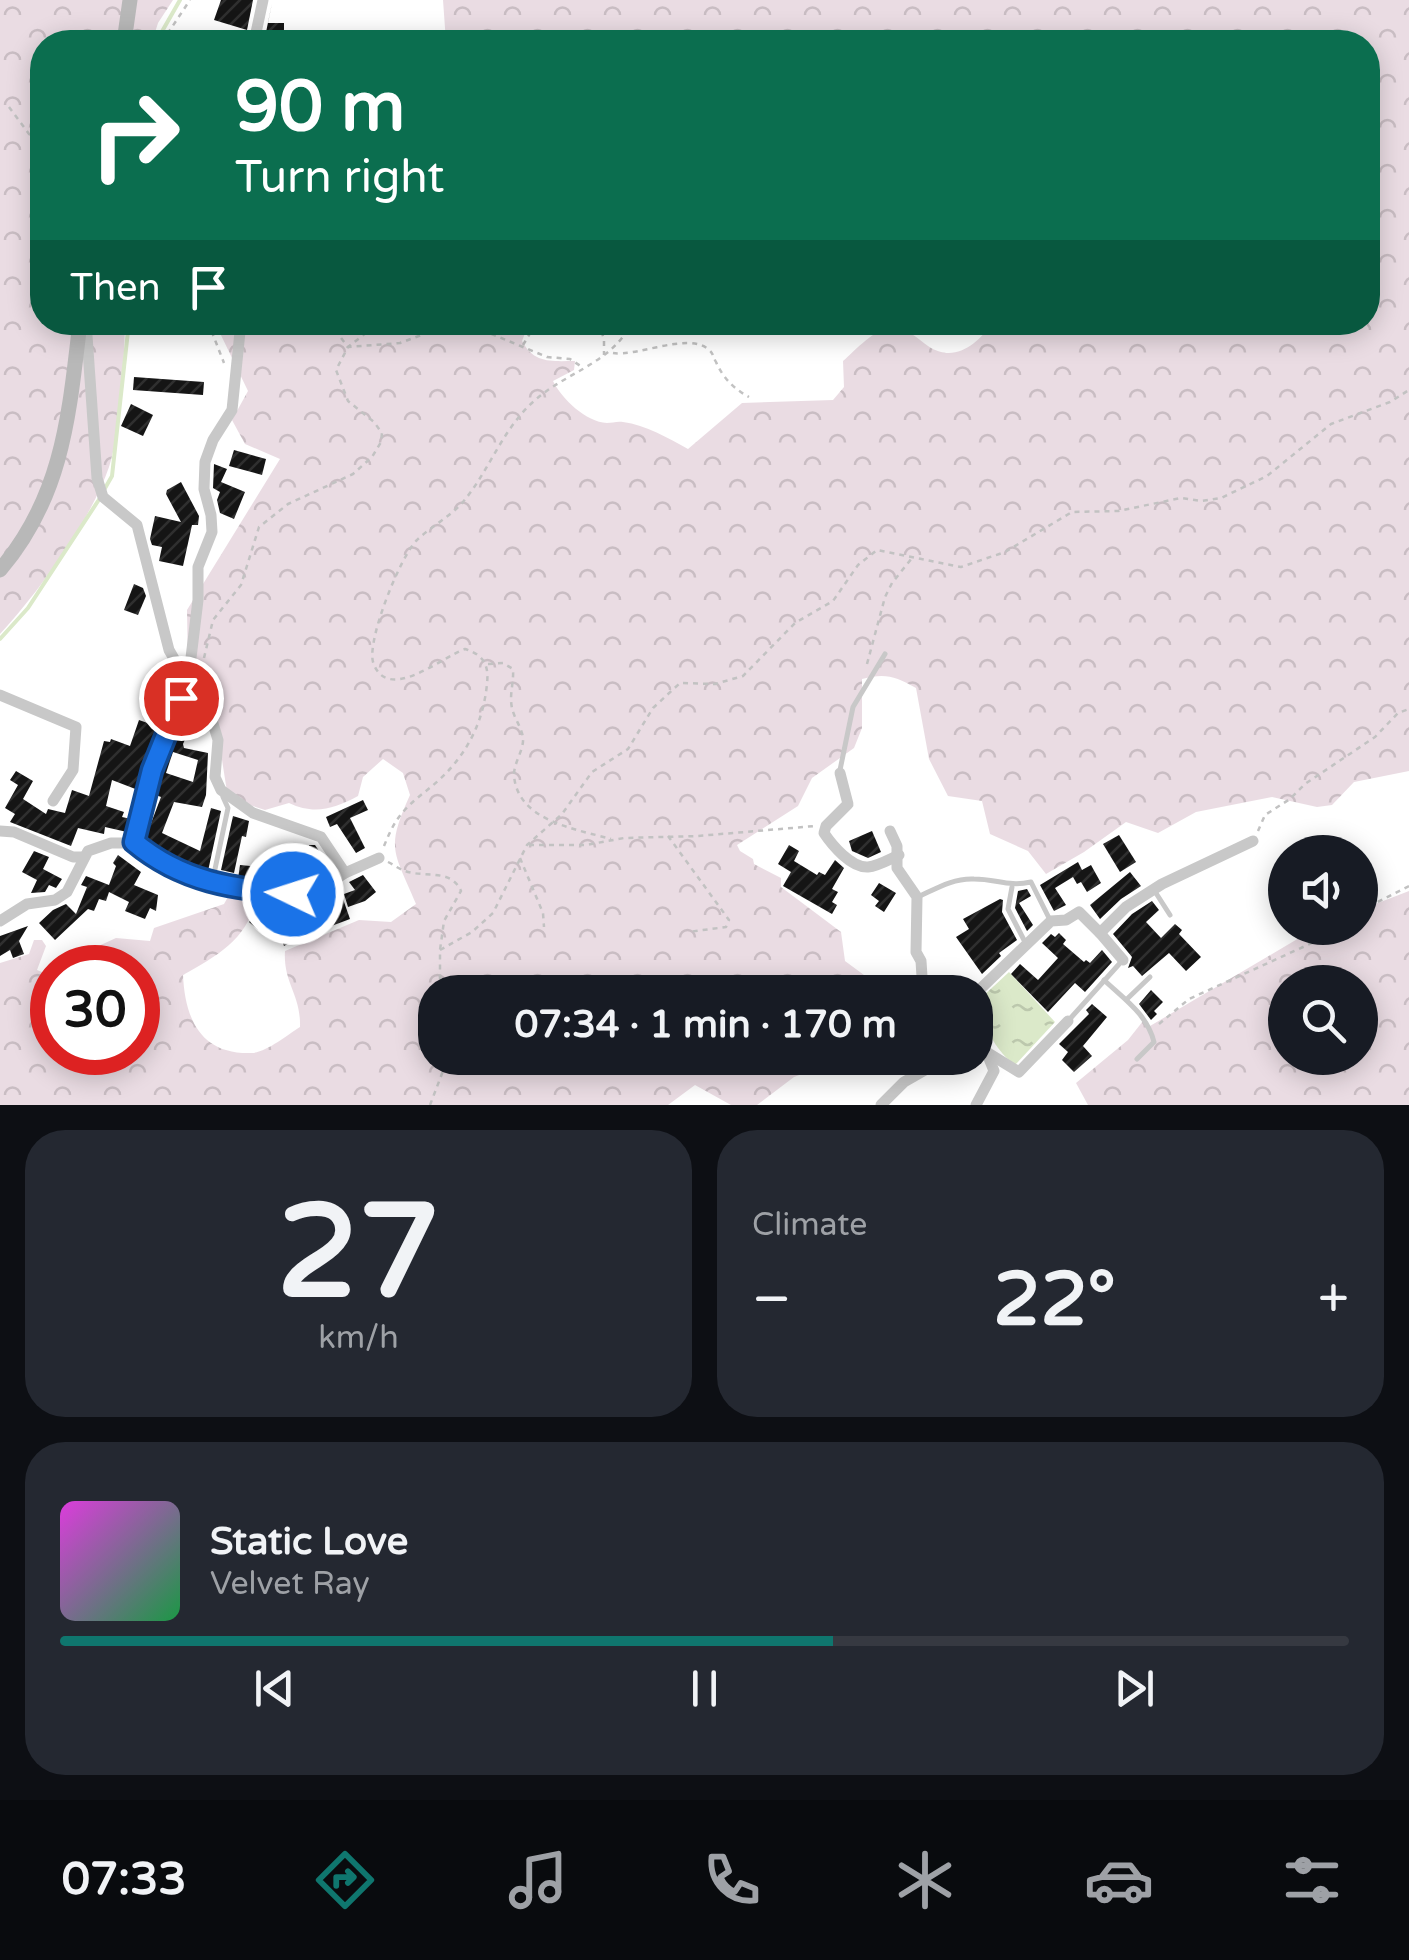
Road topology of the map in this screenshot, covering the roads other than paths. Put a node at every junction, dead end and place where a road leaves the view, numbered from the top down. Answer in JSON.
{"nodes":[{"id":1,"x":130,"y":0,"type":"edge"},
{"id":2,"x":263,"y":0,"type":"edge"},
{"id":3,"x":126,"y":30,"type":"edge"},
{"id":4,"x":257,"y":30,"type":"edge"},
{"id":5,"x":81,"y":335,"type":"edge"},
{"id":6,"x":84,"y":335,"type":"edge"},
{"id":7,"x":240,"y":335,"type":"edge"},
{"id":8,"x":0,"y":570,"type":"edge"},
{"id":9,"x":885,"y":654,"type":"dead end"},
{"id":10,"x":188,"y":671,"type":"junction"},
{"id":11,"x":0,"y":695,"type":"edge"},
{"id":12,"x":840,"y":773,"type":"joint"},
{"id":13,"x":221,"y":790,"type":"junction"},
{"id":14,"x":53,"y":801,"type":"dead end"},
{"id":15,"x":0,"y":831,"type":"edge"},
{"id":16,"x":890,"y":832,"type":"dead end"},
{"id":17,"x":1254,"y":841,"type":"road end"},
{"id":18,"x":134,"y":842,"type":"junction"},
{"id":19,"x":899,"y":856,"type":"junction"},
{"id":20,"x":84,"y":857,"type":"junction"},
{"id":21,"x":379,"y":858,"type":"road end"},
{"id":22,"x":344,"y":873,"type":"junction"},
{"id":23,"x":212,"y":883,"type":"junction"},
{"id":24,"x":1012,"y":887,"type":"junction"},
{"id":25,"x":1154,"y":890,"type":"junction"},
{"id":26,"x":917,"y":898,"type":"junction"},
{"id":27,"x":1170,"y":916,"type":"dead end"},
{"id":28,"x":1050,"y":920,"type":"junction"},
{"id":29,"x":0,"y":921,"type":"edge"},
{"id":30,"x":1100,"y":933,"type":"junction"},
{"id":31,"x":1026,"y":945,"type":"junction"},
{"id":32,"x":1123,"y":960,"type":"joint"},
{"id":33,"x":922,"y":975,"type":"edge"},
{"id":34,"x":1150,"y":976,"type":"dead end"},
{"id":35,"x":993,"y":977,"type":"edge"},
{"id":36,"x":1104,"y":980,"type":"junction"},
{"id":37,"x":1127,"y":999,"type":"junction"},
{"id":38,"x":1068,"y":1021,"type":"joint"},
{"id":39,"x":993,"y":1056,"type":"edge"},
{"id":40,"x":1137,"y":1060,"type":"dead end"},
{"id":41,"x":916,"y":1075,"type":"edge"},
{"id":42,"x":992,"y":1075,"type":"edge"},
{"id":43,"x":882,"y":1105,"type":"edge"},
{"id":44,"x":976,"y":1105,"type":"edge"}],
"edges":[{"from":1,"to":3,"type":"street"},
{"from":2,"to":4,"type":"street"},
{"from":5,"to":8,"type":"street"},
{"from":6,"to":10,"type":"street"},
{"from":7,"to":10,"type":"street"},
{"from":9,"to":12,"type":"lane"},
{"from":10,"to":13,"type":"street"},
{"from":10,"to":18,"type":"street"},
{"from":11,"to":14,"type":"street"},
{"from":12,"to":19,"type":"street"},
{"from":13,"to":22,"type":"street"},
{"from":13,"to":23,"type":"lane"},
{"from":15,"to":20,"type":"street"},
{"from":16,"to":19,"type":"street"},
{"from":17,"to":25,"type":"street"},
{"from":18,"to":20,"type":"street"},
{"from":18,"to":23,"type":"street"},
{"from":19,"to":26,"type":"street"},
{"from":20,"to":29,"type":"street"},
{"from":21,"to":22,"type":"street"},
{"from":22,"to":23,"type":"street"},
{"from":24,"to":26,"type":"lane"},
{"from":24,"to":28,"type":"lane"},
{"from":24,"to":31,"type":"lane"},
{"from":25,"to":27,"type":"lane"},
{"from":25,"to":30,"type":"street"},
{"from":26,"to":33,"type":"street"},
{"from":28,"to":30,"type":"street"},
{"from":28,"to":31,"type":"street"},
{"from":30,"to":32,"type":"street"},
{"from":31,"to":35,"type":"street"},
{"from":32,"to":36,"type":"lane"},
{"from":34,"to":37,"type":"lane"},
{"from":36,"to":37,"type":"lane"},
{"from":36,"to":38,"type":"lane"},
{"from":37,"to":40,"type":"lane"},
{"from":38,"to":39,"type":"street"},
{"from":41,"to":43,"type":"street"},
{"from":42,"to":44,"type":"street"}]}
